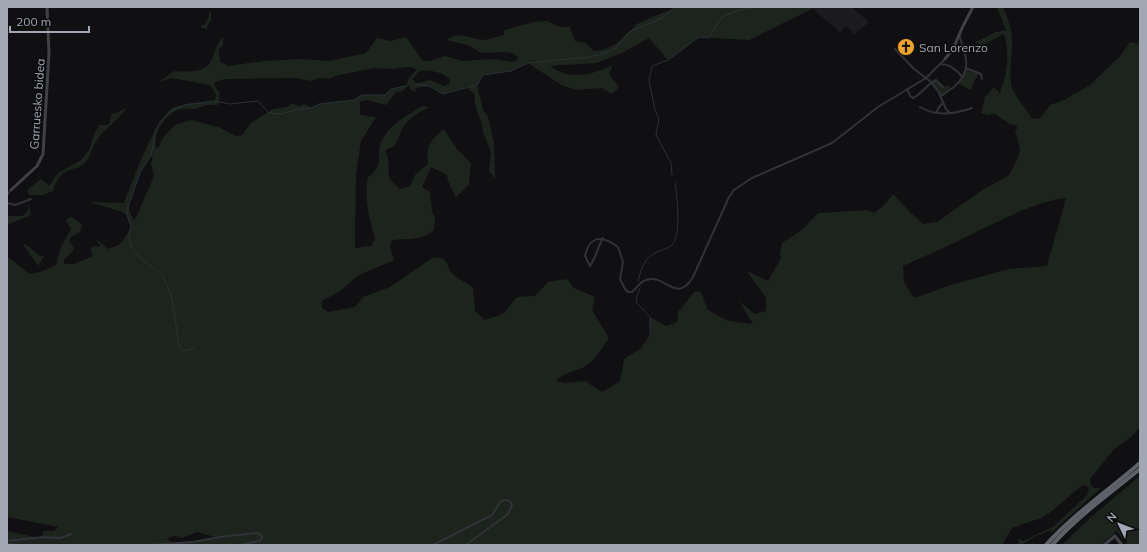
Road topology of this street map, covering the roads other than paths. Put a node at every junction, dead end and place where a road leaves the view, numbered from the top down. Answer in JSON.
{"nodes":[{"id":1,"x":47,"y":7,"type":"edge"},
{"id":2,"x":973,"y":7,"type":"edge"},
{"id":3,"x":958,"y":35,"type":"junction"},
{"id":4,"x":895,"y":49,"type":"dead end"},
{"id":5,"x":945,"y":59,"type":"joint"},
{"id":6,"x":940,"y":64,"type":"junction"},
{"id":7,"x":966,"y":68,"type":"junction"},
{"id":8,"x":962,"y":77,"type":"junction"},
{"id":9,"x":926,"y":78,"type":"junction"},
{"id":10,"x":982,"y":79,"type":"dead end"},
{"id":11,"x":931,"y":82,"type":"junction"},
{"id":12,"x":943,"y":87,"type":"dead end"},
{"id":13,"x":907,"y":89,"type":"junction"},
{"id":14,"x":941,"y":96,"type":"junction"},
{"id":15,"x":944,"y":104,"type":"junction"},
{"id":16,"x":920,"y":107,"type":"dead end"},
{"id":17,"x":972,"y":108,"type":"dead end"},
{"id":18,"x":936,"y":113,"type":"junction"},
{"id":19,"x":950,"y":113,"type":"junction"},
{"id":20,"x":11,"y":190,"type":"joint"},
{"id":21,"x":7,"y":195,"type":"edge"},
{"id":22,"x":31,"y":199,"type":"dead end"},
{"id":23,"x":7,"y":203,"type":"edge"},
{"id":24,"x":603,"y":238,"type":"junction"},
{"id":25,"x":1140,"y":463,"type":"edge"},
{"id":26,"x":1140,"y":469,"type":"edge"},
{"id":27,"x":71,"y":534,"type":"dead end"},
{"id":28,"x":7,"y":542,"type":"edge"},
{"id":29,"x":18,"y":545,"type":"edge"},
{"id":30,"x":151,"y":545,"type":"edge"},
{"id":31,"x":240,"y":545,"type":"edge"},
{"id":32,"x":433,"y":545,"type":"edge"},
{"id":33,"x":466,"y":545,"type":"edge"},
{"id":34,"x":1046,"y":545,"type":"edge"},
{"id":35,"x":1052,"y":545,"type":"edge"},
{"id":36,"x":1104,"y":545,"type":"edge"},
{"id":37,"x":1122,"y":545,"type":"edge"}],
"edges":[{"from":1,"to":20,"type":"street","name":"Garruesko bidea"},
{"from":2,"to":3,"type":"street"},
{"from":3,"to":5,"type":"street"},
{"from":3,"to":7,"type":"street"},
{"from":4,"to":9,"type":"street"},
{"from":5,"to":6,"type":"street"},
{"from":6,"to":8,"type":"street"},
{"from":6,"to":9,"type":"street"},
{"from":7,"to":8,"type":"street"},
{"from":7,"to":10,"type":"street"},
{"from":8,"to":14,"type":"street"},
{"from":9,"to":11,"type":"street"},
{"from":9,"to":13,"type":"street"},
{"from":11,"to":12,"type":"street"},
{"from":11,"to":13,"type":"street"},
{"from":11,"to":14,"type":"street"},
{"from":13,"to":24,"type":"street"},
{"from":14,"to":15,"type":"street"},
{"from":15,"to":18,"type":"street"},
{"from":15,"to":19,"type":"street"},
{"from":16,"to":18,"type":"street"},
{"from":17,"to":19,"type":"street"},
{"from":18,"to":19,"type":"street"},
{"from":20,"to":21,"type":"street"},
{"from":22,"to":23,"type":"street"},
{"from":24,"to":24,"type":"street"},
{"from":25,"to":34,"type":"highway"},
{"from":26,"to":35,"type":"highway"},
{"from":27,"to":28,"type":"street"},
{"from":28,"to":29,"type":"street"},
{"from":30,"to":31,"type":"street"},
{"from":32,"to":33,"type":"street"},
{"from":36,"to":37,"type":"street"}]}
